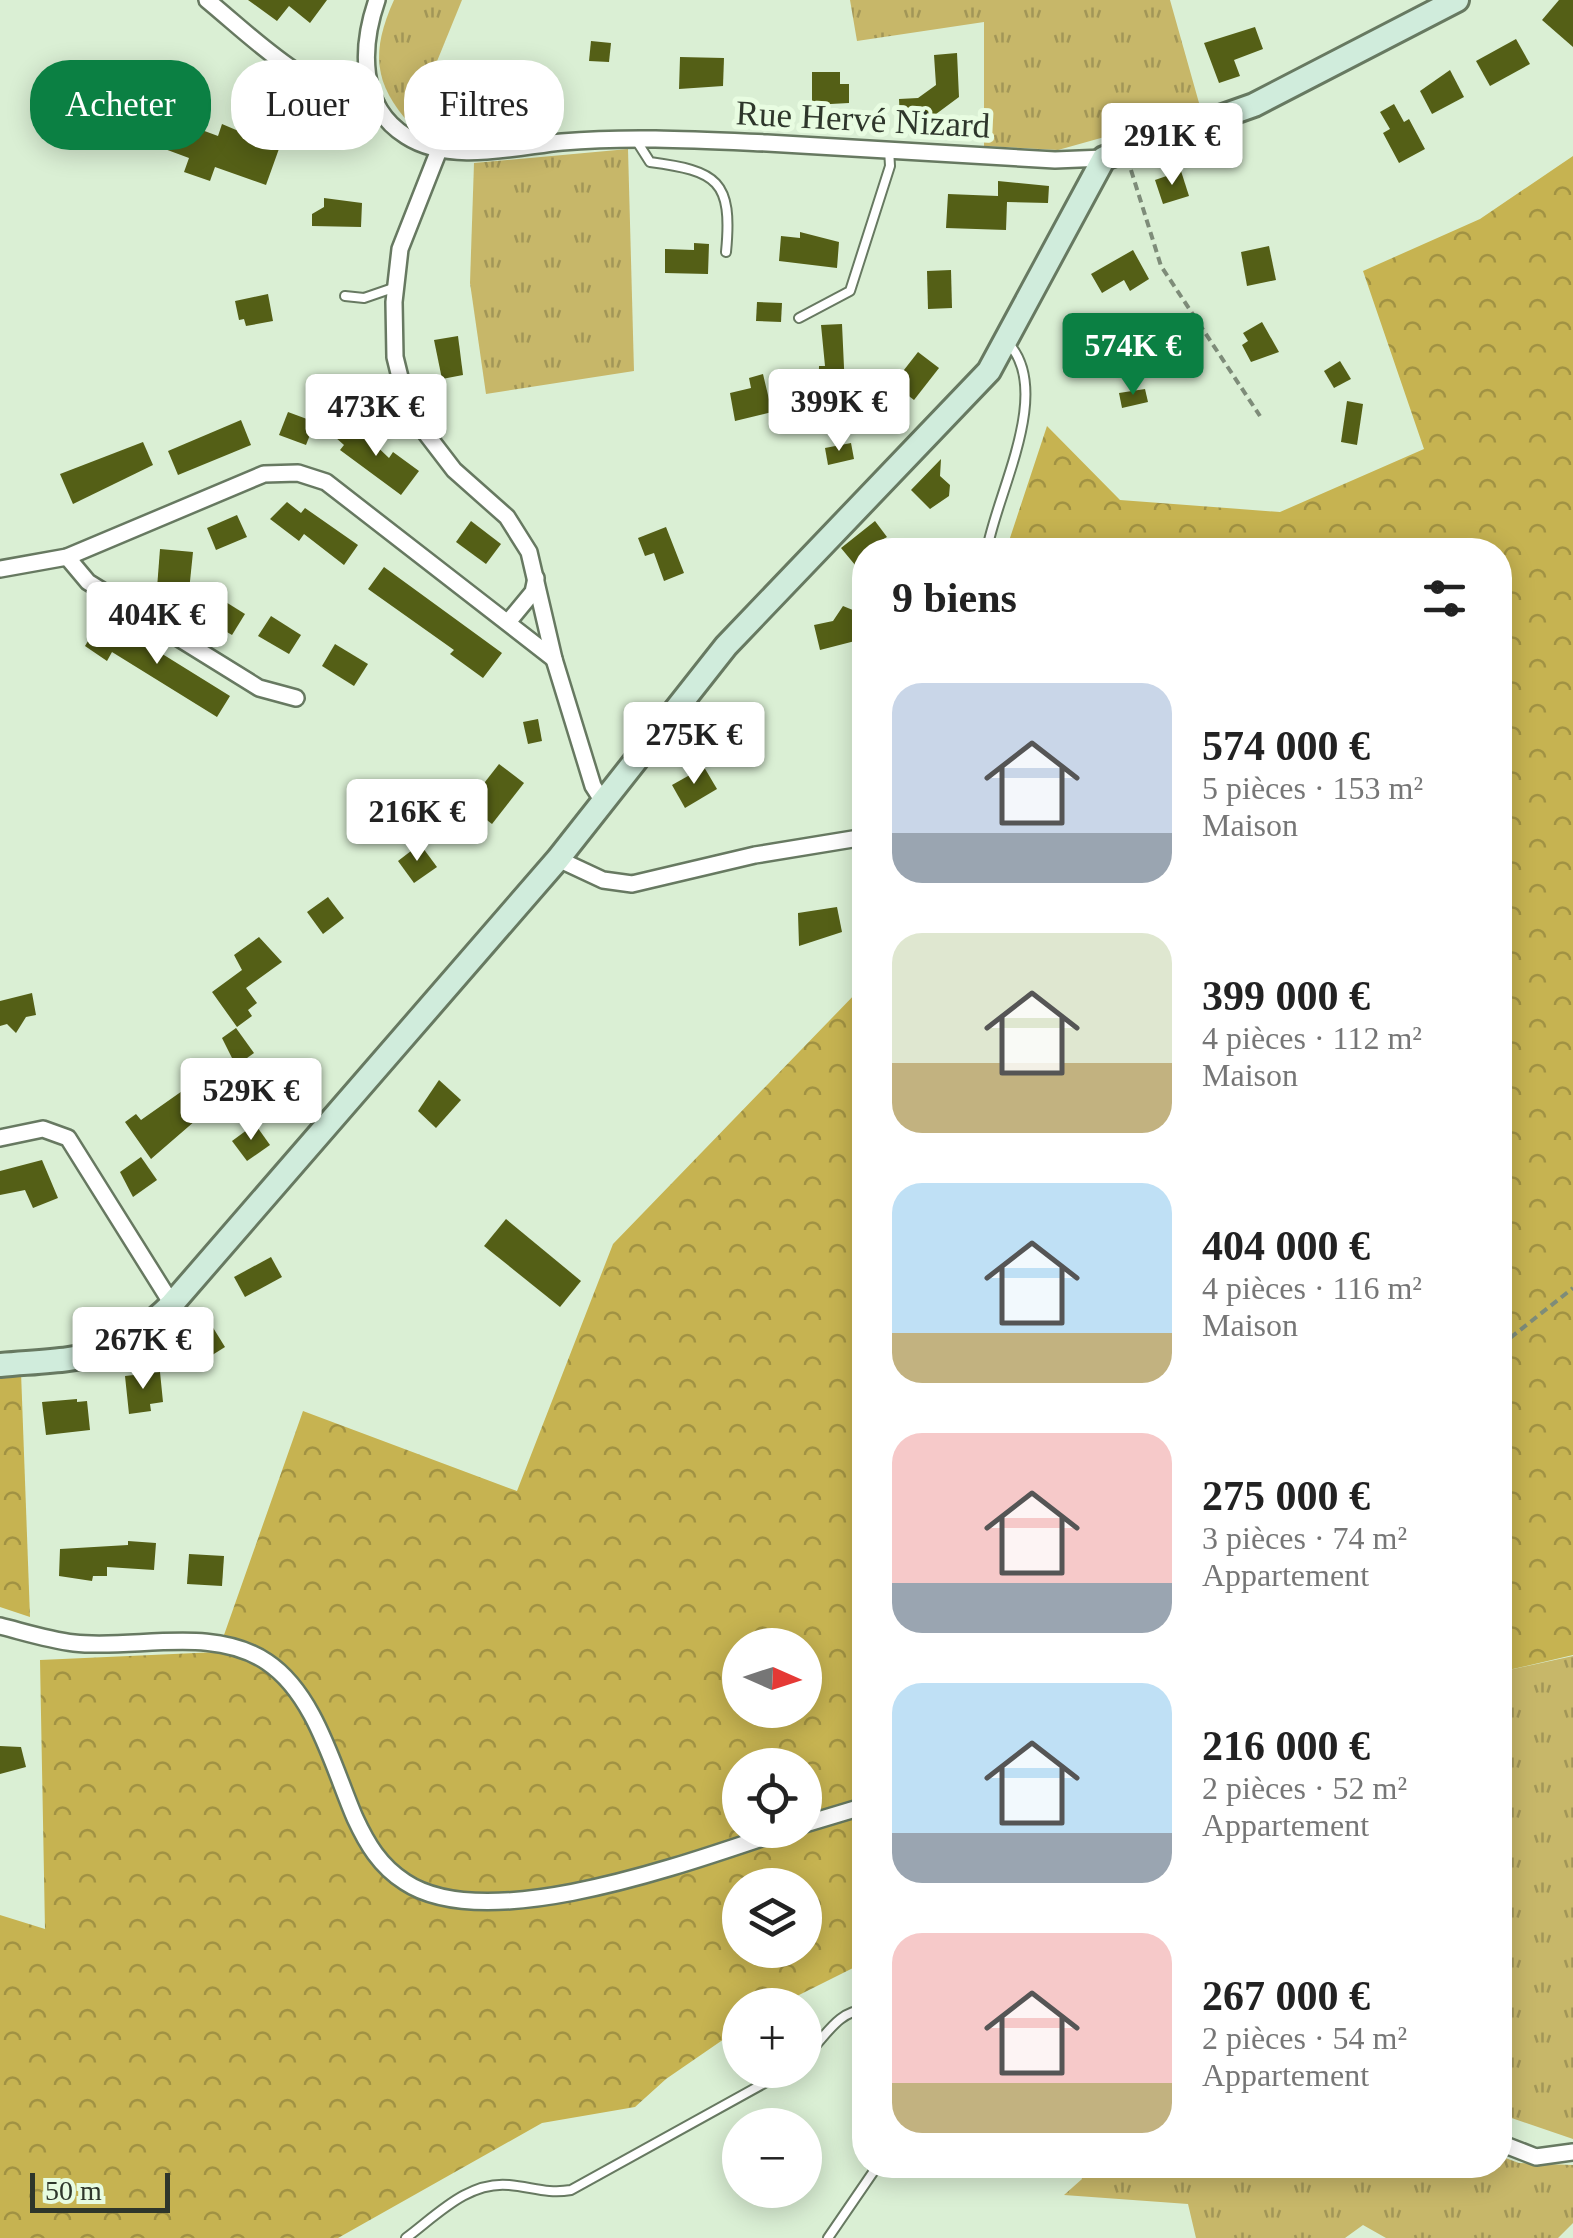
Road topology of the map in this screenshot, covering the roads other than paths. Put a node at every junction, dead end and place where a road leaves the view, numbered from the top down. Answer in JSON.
{"nodes":[{"id":1,"x":208,"y":0,"type":"edge"},
{"id":2,"x":377,"y":0,"type":"edge"},
{"id":3,"x":1457,"y":0,"type":"edge"},
{"id":4,"x":279,"y":60,"type":"edge"},
{"id":5,"x":365,"y":60,"type":"edge"},
{"id":6,"x":384,"y":112,"type":"edge"},
{"id":7,"x":404,"y":136,"type":"edge"},
{"id":8,"x":636,"y":140,"type":"junction"},
{"id":9,"x":564,"y":144,"type":"edge"},
{"id":10,"x":889,"y":149,"type":"junction"},
{"id":11,"x":440,"y":150,"type":"edge"},
{"id":12,"x":1113,"y":157,"type":"junction"},
{"id":13,"x":726,"y":252,"type":"dead end"},
{"id":14,"x":396,"y":287,"type":"junction"},
{"id":15,"x":346,"y":296,"type":"dead end"},
{"id":16,"x":799,"y":318,"type":"dead end"},
{"id":17,"x":1006,"y":342,"type":"junction"},
{"id":18,"x":990,"y":538,"type":"edge"},
{"id":19,"x":66,"y":557,"type":"junction"},
{"id":20,"x":0,"y":569,"type":"edge"},
{"id":21,"x":536,"y":578,"type":"junction"},
{"id":22,"x":509,"y":621,"type":"junction"},
{"id":23,"x":554,"y":659,"type":"junction"},
{"id":24,"x":296,"y":698,"type":"dead end"},
{"id":25,"x":604,"y":803,"type":"junction"},
{"id":26,"x":852,"y":840,"type":"edge"},
{"id":27,"x":558,"y":859,"type":"junction"},
{"id":28,"x":0,"y":1138,"type":"edge"},
{"id":29,"x":172,"y":1304,"type":"junction"},
{"id":30,"x":0,"y":1365,"type":"edge"},
{"id":31,"x":0,"y":1626,"type":"edge"},
{"id":32,"x":852,"y":1810,"type":"edge"},
{"id":33,"x":822,"y":1819,"type":"edge"},
{"id":34,"x":730,"y":1848,"type":"edge"},
{"id":35,"x":852,"y":2011,"type":"edge"},
{"id":36,"x":822,"y":2036,"type":"edge"},
{"id":37,"x":755,"y":2088,"type":"edge"},
{"id":38,"x":1512,"y":2148,"type":"edge"},
{"id":39,"x":1573,"y":2152,"type":"edge"},
{"id":40,"x":869,"y":2178,"type":"edge"},
{"id":41,"x":406,"y":2238,"type":"edge"},
{"id":42,"x":828,"y":2238,"type":"edge"}],
"edges":[{"from":1,"to":4,"type":"street"},
{"from":2,"to":5,"type":"street"},
{"from":3,"to":12,"type":"street"},
{"from":6,"to":7,"type":"street"},
{"from":8,"to":9,"type":"street","name":"Rue Hervé Nizard"},
{"from":8,"to":10,"type":"street","name":"Rue Hervé Nizard"},
{"from":8,"to":13,"type":"lane"},
{"from":10,"to":12,"type":"street","name":"Rue Hervé Nizard"},
{"from":10,"to":16,"type":"lane"},
{"from":11,"to":14,"type":"street"},
{"from":12,"to":17,"type":"street"},
{"from":14,"to":15,"type":"lane"},
{"from":14,"to":21,"type":"street"},
{"from":17,"to":18,"type":"lane"},
{"from":17,"to":25,"type":"street"},
{"from":19,"to":20,"type":"street"},
{"from":19,"to":22,"type":"street"},
{"from":19,"to":24,"type":"street"},
{"from":21,"to":22,"type":"street"},
{"from":21,"to":23,"type":"street"},
{"from":22,"to":23,"type":"street"},
{"from":23,"to":25,"type":"street"},
{"from":25,"to":27,"type":"street"},
{"from":26,"to":27,"type":"street"},
{"from":27,"to":29,"type":"street"},
{"from":28,"to":29,"type":"street"},
{"from":29,"to":30,"type":"street"},
{"from":31,"to":34,"type":"street"},
{"from":32,"to":33,"type":"street"},
{"from":35,"to":36,"type":"lane"},
{"from":37,"to":41,"type":"lane"},
{"from":38,"to":39,"type":"street"},
{"from":40,"to":42,"type":"lane"}]}
